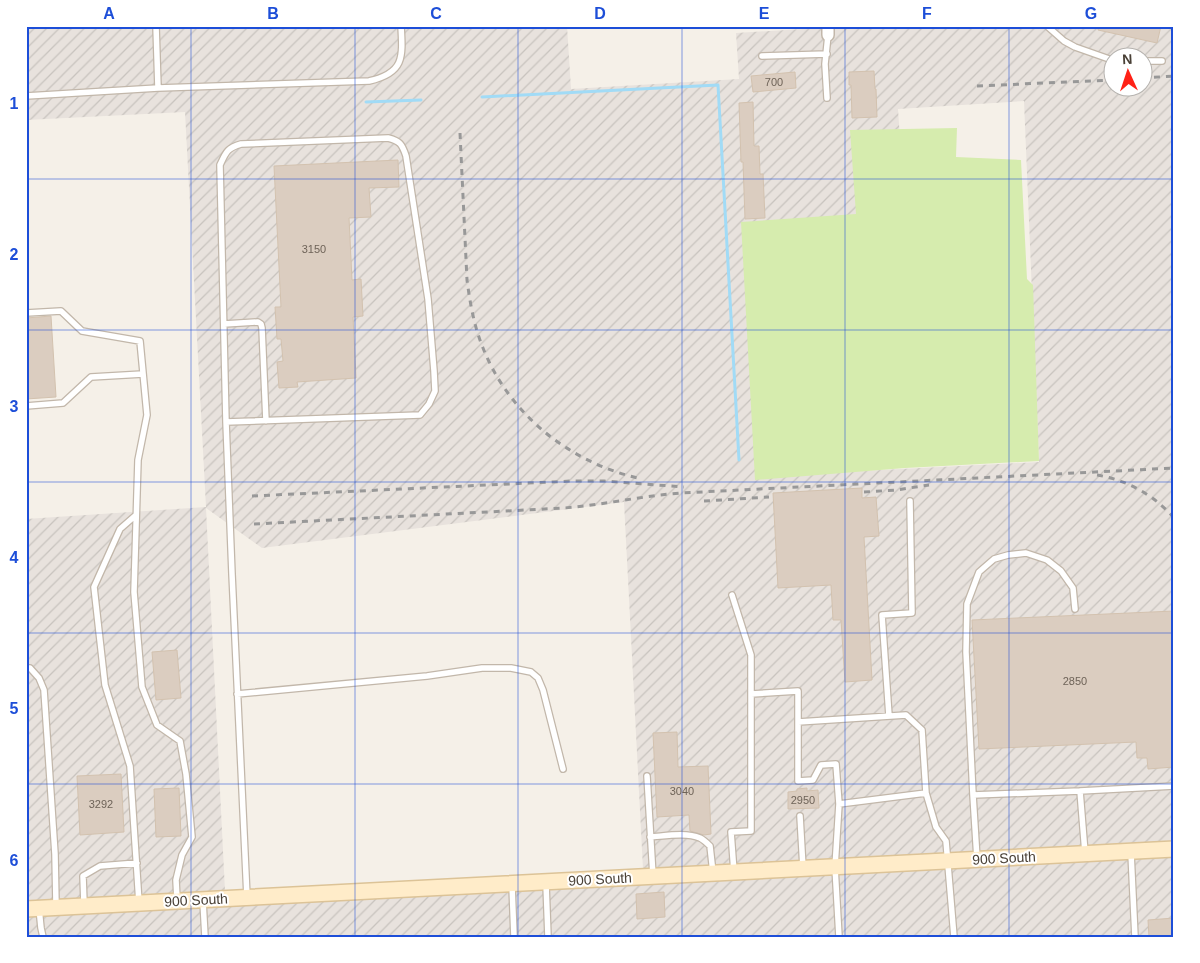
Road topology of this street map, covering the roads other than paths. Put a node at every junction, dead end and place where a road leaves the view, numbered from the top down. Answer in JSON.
{"nodes":[{"id":1,"x":156,"y":26,"type":"edge"},
{"id":2,"x":401,"y":26,"type":"edge"},
{"id":3,"x":1047,"y":26,"type":"edge"},
{"id":4,"x":828,"y":30,"type":"edge"},
{"id":5,"x":827,"y":54,"type":"junction"},
{"id":6,"x":762,"y":56,"type":"dead end"},
{"id":7,"x":1102,"y":56,"type":"edge"},
{"id":8,"x":1152,"y":61,"type":"edge"},
{"id":9,"x":1162,"y":61,"type":"dead end"},
{"id":10,"x":158,"y":88,"type":"junction"},
{"id":11,"x":26,"y":96,"type":"edge"},
{"id":12,"x":827,"y":98,"type":"dead end"},
{"id":13,"x":26,"y":313,"type":"edge"},
{"id":14,"x":224,"y":324,"type":"junction"},
{"id":15,"x":143,"y":374,"type":"junction"},
{"id":16,"x":26,"y":406,"type":"edge"},
{"id":17,"x":266,"y":420,"type":"junction"},
{"id":18,"x":226,"y":422,"type":"junction"},
{"id":19,"x":910,"y":501,"type":"dead end"},
{"id":20,"x":136,"y":515,"type":"junction"},
{"id":21,"x":732,"y":595,"type":"dead end"},
{"id":22,"x":1075,"y":609,"type":"dead end"},
{"id":23,"x":26,"y":668,"type":"edge"},
{"id":24,"x":237,"y":694,"type":"junction"},
{"id":25,"x":751,"y":694,"type":"junction"},
{"id":26,"x":888,"y":716,"type":"junction"},
{"id":27,"x":798,"y":722,"type":"junction"},
{"id":28,"x":563,"y":769,"type":"dead end"},
{"id":29,"x":647,"y":776,"type":"dead end"},
{"id":30,"x":1174,"y":786,"type":"edge"},
{"id":31,"x":1080,"y":792,"type":"junction"},
{"id":32,"x":926,"y":793,"type":"junction"},
{"id":33,"x":973,"y":795,"type":"junction"},
{"id":34,"x":839,"y":804,"type":"junction"},
{"id":35,"x":800,"y":816,"type":"dead end"},
{"id":36,"x":650,"y":837,"type":"junction"},
{"id":37,"x":1174,"y":849,"type":"edge"},
{"id":38,"x":1130,"y":851,"type":"junction"},
{"id":39,"x":1085,"y":854,"type":"junction"},
{"id":40,"x":977,"y":859,"type":"junction"},
{"id":41,"x":947,"y":861,"type":"junction"},
{"id":42,"x":136,"y":863,"type":"junction"},
{"id":43,"x":835,"y":867,"type":"junction"},
{"id":44,"x":803,"y":868,"type":"junction"},
{"id":45,"x":734,"y":872,"type":"junction"},
{"id":46,"x":713,"y":873,"type":"junction"},
{"id":47,"x":652,"y":876,"type":"junction"},
{"id":48,"x":546,"y":882,"type":"junction"},
{"id":49,"x":512,"y":884,"type":"junction"},
{"id":50,"x":247,"y":898,"type":"junction"},
{"id":51,"x":203,"y":900,"type":"junction"},
{"id":52,"x":178,"y":901,"type":"junction"},
{"id":53,"x":139,"y":903,"type":"junction"},
{"id":54,"x":84,"y":906,"type":"junction"},
{"id":55,"x":56,"y":907,"type":"junction"},
{"id":56,"x":33,"y":909,"type":"edge"},
{"id":57,"x":43,"y":937,"type":"edge"},
{"id":58,"x":205,"y":937,"type":"edge"},
{"id":59,"x":514,"y":937,"type":"edge"},
{"id":60,"x":548,"y":937,"type":"edge"},
{"id":61,"x":838,"y":937,"type":"edge"},
{"id":62,"x":954,"y":937,"type":"edge"},
{"id":63,"x":1135,"y":937,"type":"edge"}],
"edges":[{"from":1,"to":10,"type":"lane"},
{"from":2,"to":10,"type":"lane"},
{"from":3,"to":7,"type":"lane"},
{"from":4,"to":5,"type":"lane"},
{"from":5,"to":6,"type":"lane"},
{"from":5,"to":12,"type":"lane"},
{"from":8,"to":9,"type":"lane"},
{"from":10,"to":11,"type":"lane"},
{"from":13,"to":15,"type":"lane"},
{"from":14,"to":17,"type":"lane"},
{"from":14,"to":17,"type":"lane"},
{"from":14,"to":18,"type":"lane"},
{"from":15,"to":16,"type":"lane"},
{"from":15,"to":20,"type":"lane"},
{"from":17,"to":18,"type":"lane"},
{"from":18,"to":24,"type":"lane"},
{"from":19,"to":26,"type":"lane"},
{"from":20,"to":42,"type":"lane"},
{"from":20,"to":52,"type":"lane"},
{"from":21,"to":25,"type":"lane"},
{"from":22,"to":33,"type":"lane"},
{"from":23,"to":55,"type":"lane"},
{"from":24,"to":28,"type":"lane"},
{"from":24,"to":50,"type":"lane"},
{"from":25,"to":27,"type":"lane"},
{"from":25,"to":45,"type":"lane"},
{"from":26,"to":27,"type":"lane"},
{"from":26,"to":32,"type":"lane"},
{"from":27,"to":34,"type":"lane"},
{"from":29,"to":36,"type":"lane"},
{"from":30,"to":31,"type":"lane"},
{"from":31,"to":33,"type":"lane"},
{"from":31,"to":39,"type":"lane"},
{"from":32,"to":34,"type":"lane"},
{"from":32,"to":41,"type":"lane"},
{"from":33,"to":40,"type":"lane"},
{"from":34,"to":43,"type":"lane"},
{"from":35,"to":44,"type":"lane"},
{"from":36,"to":46,"type":"lane"},
{"from":36,"to":47,"type":"lane"},
{"from":37,"to":38,"type":"street","name":"900 South"},
{"from":38,"to":39,"type":"street","name":"900 South"},
{"from":38,"to":63,"type":"lane"},
{"from":39,"to":40,"type":"street","name":"900 South"},
{"from":40,"to":41,"type":"street","name":"900 South"},
{"from":41,"to":43,"type":"street","name":"900 South"},
{"from":41,"to":62,"type":"lane"},
{"from":42,"to":53,"type":"lane"},
{"from":42,"to":54,"type":"lane"},
{"from":43,"to":44,"type":"street","name":"900 South"},
{"from":43,"to":61,"type":"lane"},
{"from":44,"to":45,"type":"street","name":"900 South"},
{"from":45,"to":46,"type":"street","name":"900 South"},
{"from":46,"to":47,"type":"street","name":"900 South"},
{"from":47,"to":48,"type":"street","name":"900 South"},
{"from":48,"to":49,"type":"street","name":"900 South"},
{"from":48,"to":60,"type":"lane"},
{"from":49,"to":50,"type":"street","name":"900 South"},
{"from":49,"to":59,"type":"lane"},
{"from":50,"to":51,"type":"street","name":"900 South"},
{"from":51,"to":52,"type":"street","name":"900 South"},
{"from":51,"to":58,"type":"lane"},
{"from":52,"to":53,"type":"street","name":"900 South"},
{"from":53,"to":54,"type":"street","name":"900 South"},
{"from":54,"to":55,"type":"street","name":"900 South"},
{"from":55,"to":56,"type":"street","name":"900 South"},
{"from":56,"to":57,"type":"lane"}]}
